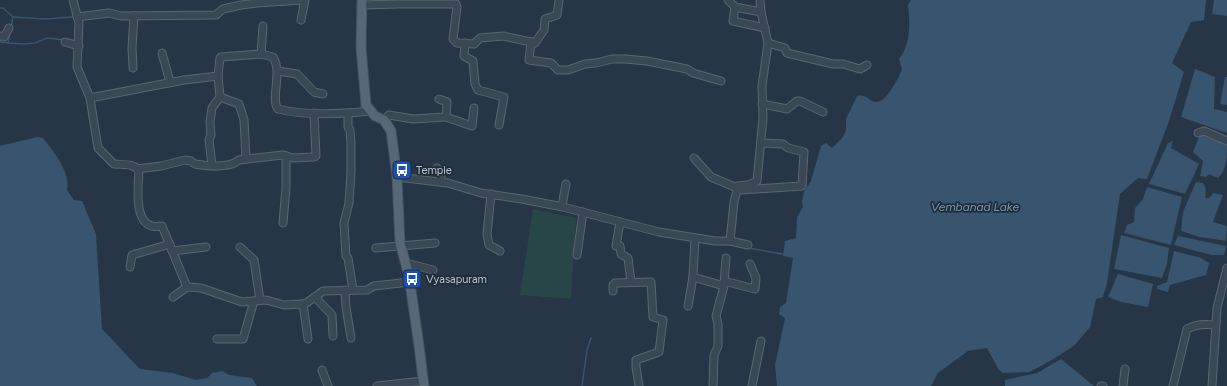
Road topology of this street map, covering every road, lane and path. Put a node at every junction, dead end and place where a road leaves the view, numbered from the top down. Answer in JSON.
{"nodes":[{"id":1,"x":73,"y":0,"type":"edge"},
{"id":2,"x":303,"y":0,"type":"edge"},
{"id":3,"x":559,"y":0,"type":"edge"},
{"id":4,"x":728,"y":0,"type":"edge"},
{"id":5,"x":760,"y":0,"type":"edge"},
{"id":6,"x":251,"y":2,"type":"edge"},
{"id":7,"x":399,"y":2,"type":"edge"},
{"id":8,"x":361,"y":3,"type":"edge"},
{"id":9,"x":735,"y":7,"type":"junction"},
{"id":10,"x":761,"y":12,"type":"junction"},
{"id":11,"x":134,"y":16,"type":"junction"},
{"id":12,"x":77,"y":17,"type":"junction"},
{"id":13,"x":301,"y":20,"type":"dead end"},
{"id":14,"x":263,"y":26,"type":"dead end"},
{"id":15,"x":9,"y":28,"type":"dead end"},
{"id":16,"x":765,"y":28,"type":"junction"},
{"id":17,"x":0,"y":36,"type":"edge"},
{"id":18,"x":65,"y":42,"type":"dead end"},
{"id":19,"x":531,"y":42,"type":"junction"},
{"id":20,"x":465,"y":43,"type":"junction"},
{"id":21,"x":768,"y":43,"type":"junction"},
{"id":22,"x":79,"y":46,"type":"junction"},
{"id":23,"x":162,"y":53,"type":"dead end"},
{"id":24,"x":261,"y":54,"type":"junction"},
{"id":25,"x":867,"y":65,"type":"dead end"},
{"id":26,"x":133,"y":68,"type":"dead end"},
{"id":27,"x":278,"y":71,"type":"junction"},
{"id":28,"x":218,"y":76,"type":"junction"},
{"id":29,"x":721,"y":81,"type":"dead end"},
{"id":30,"x":170,"y":82,"type":"junction"},
{"id":31,"x":323,"y":94,"type":"dead end"},
{"id":32,"x":220,"y":97,"type":"junction"},
{"id":33,"x":90,"y":98,"type":"junction"},
{"id":34,"x":439,"y":99,"type":"dead end"},
{"id":35,"x":762,"y":104,"type":"junction"},
{"id":36,"x":474,"y":108,"type":"dead end"},
{"id":37,"x":370,"y":111,"type":"junction"},
{"id":38,"x":823,"y":112,"type":"dead end"},
{"id":39,"x":314,"y":113,"type":"junction"},
{"id":40,"x":348,"y":114,"type":"junction"},
{"id":41,"x":446,"y":117,"type":"junction"},
{"id":42,"x":384,"y":120,"type":"junction"},
{"id":43,"x":499,"y":125,"type":"dead end"},
{"id":44,"x":1198,"y":133,"type":"dead end"},
{"id":45,"x":1227,"y":141,"type":"edge"},
{"id":46,"x":761,"y":143,"type":"junction"},
{"id":47,"x":286,"y":156,"type":"junction"},
{"id":48,"x":694,"y":158,"type":"dead end"},
{"id":49,"x":246,"y":160,"type":"junction"},
{"id":50,"x":212,"y":165,"type":"junction"},
{"id":51,"x":437,"y":168,"type":"dead end"},
{"id":52,"x":137,"y":169,"type":"junction"},
{"id":53,"x":397,"y":177,"type":"junction"},
{"id":54,"x":441,"y":182,"type":"junction"},
{"id":55,"x":566,"y":184,"type":"dead end"},
{"id":56,"x":737,"y":190,"type":"junction"},
{"id":57,"x":491,"y":194,"type":"junction"},
{"id":58,"x":562,"y":206,"type":"junction"},
{"id":59,"x":584,"y":212,"type":"junction"},
{"id":60,"x":620,"y":222,"type":"junction"},
{"id":61,"x":283,"y":223,"type":"dead end"},
{"id":62,"x":695,"y":238,"type":"junction"},
{"id":63,"x":730,"y":241,"type":"junction"},
{"id":64,"x":436,"y":243,"type":"dead end"},
{"id":65,"x":748,"y":245,"type":"dead end"},
{"id":66,"x":240,"y":246,"type":"dead end"},
{"id":67,"x":401,"y":246,"type":"junction"},
{"id":68,"x":206,"y":247,"type":"dead end"},
{"id":69,"x":171,"y":248,"type":"junction"},
{"id":70,"x":376,"y":248,"type":"dead end"},
{"id":71,"x":500,"y":251,"type":"dead end"},
{"id":72,"x":577,"y":255,"type":"dead end"},
{"id":73,"x":726,"y":258,"type":"dead end"},
{"id":74,"x":406,"y":263,"type":"junction"},
{"id":75,"x":750,"y":264,"type":"dead end"},
{"id":76,"x":130,"y":267,"type":"dead end"},
{"id":77,"x":1227,"y":268,"type":"edge"},
{"id":78,"x":433,"y":270,"type":"dead end"},
{"id":79,"x":693,"y":277,"type":"junction"},
{"id":80,"x":410,"y":282,"type":"junction"},
{"id":81,"x":632,"y":282,"type":"junction"},
{"id":82,"x":724,"y":284,"type":"junction"},
{"id":83,"x":187,"y":287,"type":"junction"},
{"id":84,"x":346,"y":290,"type":"junction"},
{"id":85,"x":354,"y":290,"type":"junction"},
{"id":86,"x":613,"y":291,"type":"dead end"},
{"id":87,"x":173,"y":297,"type":"dead end"},
{"id":88,"x":315,"y":297,"type":"junction"},
{"id":89,"x":257,"y":300,"type":"junction"},
{"id":90,"x":303,"y":304,"type":"junction"},
{"id":91,"x":688,"y":306,"type":"dead end"},
{"id":92,"x":1215,"y":325,"type":"junction"},
{"id":93,"x":333,"y":336,"type":"dead end"},
{"id":94,"x":351,"y":338,"type":"dead end"},
{"id":95,"x":217,"y":339,"type":"dead end"},
{"id":96,"x":308,"y":339,"type":"dead end"},
{"id":97,"x":761,"y":341,"type":"dead end"},
{"id":98,"x":1125,"y":369,"type":"dead end"},
{"id":99,"x":322,"y":370,"type":"dead end"},
{"id":100,"x":423,"y":383,"type":"edge"},
{"id":101,"x":328,"y":386,"type":"edge"},
{"id":102,"x":377,"y":386,"type":"edge"},
{"id":103,"x":639,"y":386,"type":"edge"},
{"id":104,"x":713,"y":386,"type":"edge"},
{"id":105,"x":752,"y":386,"type":"edge"},
{"id":106,"x":1123,"y":386,"type":"edge"},
{"id":107,"x":1173,"y":386,"type":"edge"},
{"id":108,"x":1212,"y":386,"type":"edge"}],
"edges":[{"from":1,"to":12,"type":"street"},
{"from":2,"to":6,"type":"street"},
{"from":2,"to":13,"type":"street"},
{"from":3,"to":19,"type":"street"},
{"from":4,"to":9,"type":"street"},
{"from":5,"to":10,"type":"street"},
{"from":6,"to":11,"type":"street"},
{"from":7,"to":8,"type":"street"},
{"from":7,"to":20,"type":"street"},
{"from":8,"to":37,"type":"main road"},
{"from":9,"to":10,"type":"street"},
{"from":9,"to":16,"type":"street"},
{"from":10,"to":16,"type":"street"},
{"from":11,"to":12,"type":"street"},
{"from":11,"to":26,"type":"street"},
{"from":12,"to":22,"type":"street"},
{"from":14,"to":24,"type":"street"},
{"from":15,"to":17,"type":"street"},
{"from":16,"to":21,"type":"street"},
{"from":18,"to":22,"type":"street"},
{"from":19,"to":20,"type":"street"},
{"from":19,"to":29,"type":"street"},
{"from":20,"to":43,"type":"street"},
{"from":21,"to":25,"type":"street"},
{"from":21,"to":35,"type":"street"},
{"from":22,"to":33,"type":"street"},
{"from":23,"to":30,"type":"street"},
{"from":24,"to":27,"type":"street"},
{"from":24,"to":28,"type":"street"},
{"from":27,"to":31,"type":"street"},
{"from":27,"to":39,"type":"street"},
{"from":28,"to":30,"type":"street"},
{"from":28,"to":32,"type":"street"},
{"from":30,"to":33,"type":"street"},
{"from":32,"to":49,"type":"street"},
{"from":32,"to":50,"type":"street"},
{"from":33,"to":52,"type":"street"},
{"from":34,"to":41,"type":"street"},
{"from":35,"to":38,"type":"street"},
{"from":35,"to":46,"type":"street"},
{"from":36,"to":41,"type":"street"},
{"from":37,"to":40,"type":"street"},
{"from":37,"to":42,"type":"main road"},
{"from":39,"to":40,"type":"street"},
{"from":39,"to":47,"type":"street"},
{"from":40,"to":85,"type":"street"},
{"from":41,"to":42,"type":"street"},
{"from":42,"to":53,"type":"main road"},
{"from":44,"to":45,"type":"street"},
{"from":46,"to":56,"type":"street"},
{"from":46,"to":56,"type":"street"},
{"from":47,"to":49,"type":"street"},
{"from":47,"to":61,"type":"street"},
{"from":48,"to":56,"type":"street"},
{"from":49,"to":50,"type":"street"},
{"from":50,"to":52,"type":"street"},
{"from":51,"to":54,"type":"street"},
{"from":52,"to":69,"type":"street"},
{"from":53,"to":54,"type":"street"},
{"from":53,"to":67,"type":"main road"},
{"from":54,"to":57,"type":"street"},
{"from":55,"to":58,"type":"street"},
{"from":56,"to":63,"type":"street"},
{"from":57,"to":58,"type":"street"},
{"from":57,"to":71,"type":"street"},
{"from":58,"to":59,"type":"street"},
{"from":59,"to":60,"type":"street"},
{"from":59,"to":72,"type":"street"},
{"from":60,"to":62,"type":"street"},
{"from":60,"to":81,"type":"street"},
{"from":62,"to":63,"type":"street"},
{"from":62,"to":79,"type":"street"},
{"from":63,"to":65,"type":"street"},
{"from":64,"to":67,"type":"street"},
{"from":66,"to":89,"type":"street"},
{"from":67,"to":70,"type":"street"},
{"from":67,"to":74,"type":"main road"},
{"from":68,"to":69,"type":"street"},
{"from":69,"to":76,"type":"street"},
{"from":69,"to":83,"type":"street"},
{"from":73,"to":82,"type":"street"},
{"from":74,"to":78,"type":"street"},
{"from":74,"to":80,"type":"main road"},
{"from":75,"to":82,"type":"street"},
{"from":77,"to":92,"type":"street"},
{"from":79,"to":82,"type":"street"},
{"from":79,"to":91,"type":"street"},
{"from":80,"to":85,"type":"street"},
{"from":80,"to":100,"type":"main road"},
{"from":81,"to":86,"type":"street"},
{"from":81,"to":103,"type":"street"},
{"from":82,"to":104,"type":"street"},
{"from":83,"to":87,"type":"street"},
{"from":83,"to":89,"type":"street"},
{"from":84,"to":85,"type":"street"},
{"from":84,"to":88,"type":"street"},
{"from":84,"to":94,"type":"street"},
{"from":88,"to":90,"type":"street"},
{"from":88,"to":93,"type":"street"},
{"from":89,"to":90,"type":"street"},
{"from":89,"to":95,"type":"street"},
{"from":90,"to":96,"type":"street"},
{"from":92,"to":107,"type":"street"},
{"from":92,"to":108,"type":"street"},
{"from":97,"to":105,"type":"street"},
{"from":98,"to":106,"type":"street"},
{"from":99,"to":101,"type":"street"},
{"from":100,"to":102,"type":"street"}]}
